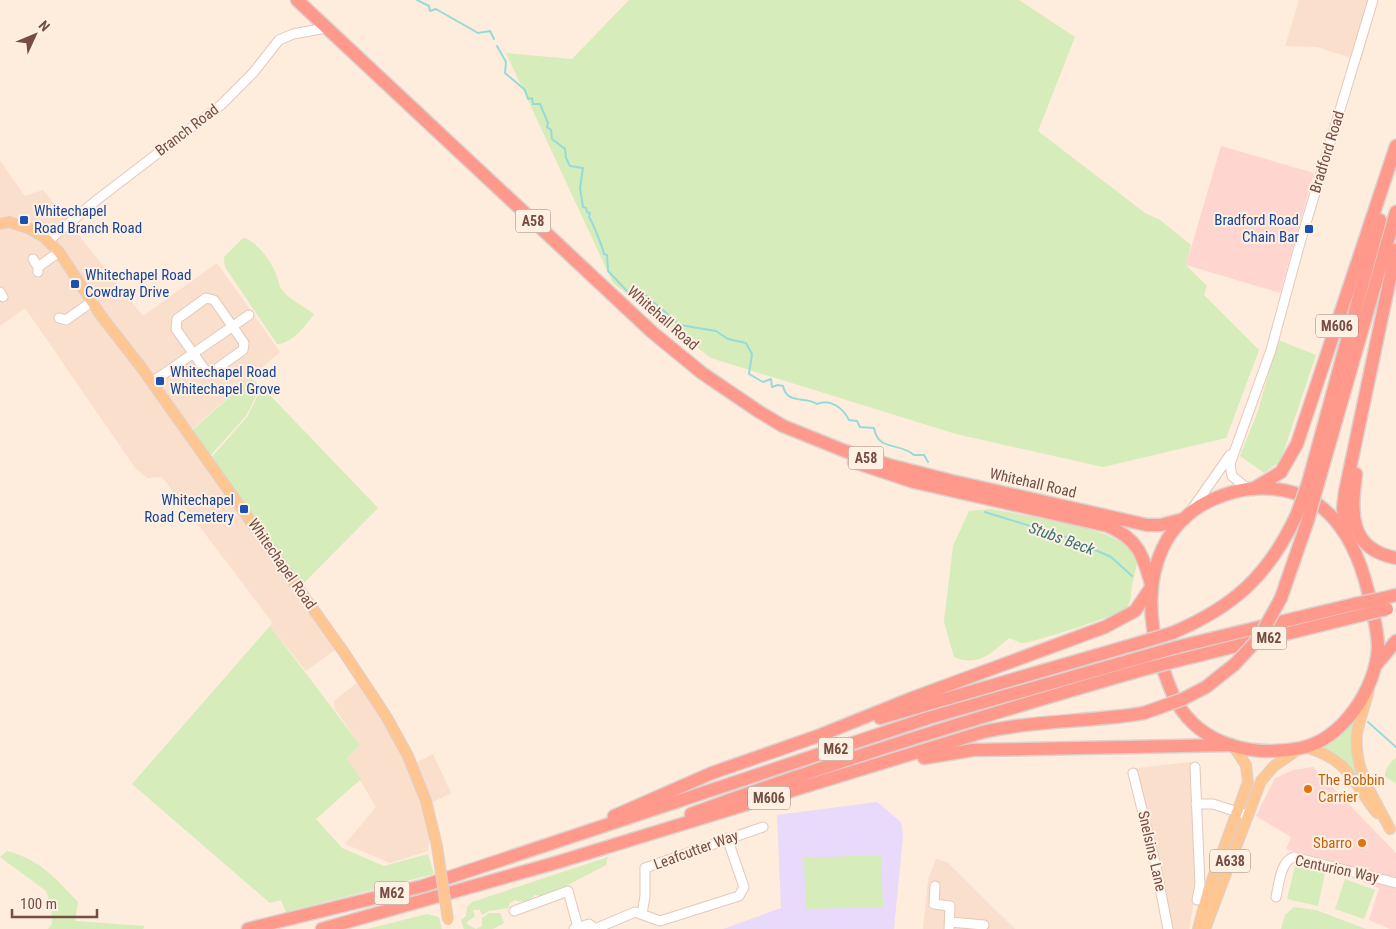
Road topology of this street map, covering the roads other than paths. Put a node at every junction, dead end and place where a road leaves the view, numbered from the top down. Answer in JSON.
{"nodes":[{"id":1,"x":297,"y":0,"type":"edge"},
{"id":2,"x":1373,"y":0,"type":"edge"},
{"id":3,"x":326,"y":28,"type":"junction"},
{"id":4,"x":1396,"y":146,"type":"edge"},
{"id":5,"x":1396,"y":162,"type":"edge"},
{"id":6,"x":1396,"y":212,"type":"edge"},
{"id":7,"x":0,"y":224,"type":"edge"},
{"id":8,"x":48,"y":241,"type":"junction"},
{"id":9,"x":1396,"y":250,"type":"edge"},
{"id":10,"x":59,"y":252,"type":"junction"},
{"id":11,"x":33,"y":259,"type":"dead end"},
{"id":12,"x":92,"y":301,"type":"junction"},
{"id":13,"x":249,"y":315,"type":"dead end"},
{"id":14,"x":59,"y":318,"type":"dead end"},
{"id":15,"x":233,"y":326,"type":"junction"},
{"id":16,"x":193,"y":354,"type":"junction"},
{"id":17,"x":152,"y":382,"type":"junction"},
{"id":18,"x":1363,"y":414,"type":"junction"},
{"id":19,"x":783,"y":426,"type":"junction"},
{"id":20,"x":1236,"y":447,"type":"junction"},
{"id":21,"x":1312,"y":485,"type":"junction"},
{"id":22,"x":1250,"y":489,"type":"junction"},
{"id":23,"x":1185,"y":517,"type":"junction"},
{"id":24,"x":1302,"y":517,"type":"junction"},
{"id":25,"x":1349,"y":539,"type":"junction"},
{"id":26,"x":1396,"y":558,"type":"edge"},
{"id":27,"x":1396,"y":565,"type":"edge"},
{"id":28,"x":1151,"y":586,"type":"junction"},
{"id":29,"x":1391,"y":602,"type":"edge"},
{"id":30,"x":1396,"y":641,"type":"edge"},
{"id":31,"x":1143,"y":663,"type":"junction"},
{"id":32,"x":1375,"y":668,"type":"junction"},
{"id":33,"x":1370,"y":681,"type":"junction"},
{"id":34,"x":818,"y":736,"type":"junction"},
{"id":35,"x":1232,"y":746,"type":"junction"},
{"id":36,"x":1303,"y":747,"type":"junction"},
{"id":37,"x":1195,"y":767,"type":"dead end"},
{"id":38,"x":1134,"y":773,"type":"dead end"},
{"id":39,"x":822,"y":782,"type":"junction"},
{"id":40,"x":1196,"y":804,"type":"junction"},
{"id":41,"x":1242,"y":813,"type":"junction"},
{"id":42,"x":763,"y":827,"type":"dead end"},
{"id":43,"x":1390,"y":828,"type":"junction"},
{"id":44,"x":727,"y":838,"type":"junction"},
{"id":45,"x":1396,"y":838,"type":"edge"},
{"id":46,"x":533,"y":850,"type":"junction"},
{"id":47,"x":555,"y":863,"type":"junction"},
{"id":48,"x":1396,"y":883,"type":"edge"},
{"id":49,"x":935,"y":886,"type":"dead end"},
{"id":50,"x":1276,"y":897,"type":"dead end"},
{"id":51,"x":1197,"y":900,"type":"dead end"},
{"id":52,"x":514,"y":911,"type":"dead end"},
{"id":53,"x":642,"y":914,"type":"junction"},
{"id":54,"x":450,"y":924,"type":"edge"},
{"id":55,"x":949,"y":926,"type":"edge"},
{"id":56,"x":984,"y":926,"type":"dead end"},
{"id":57,"x":576,"y":928,"type":"edge"},
{"id":58,"x":248,"y":929,"type":"edge"},
{"id":59,"x":322,"y":929,"type":"edge"},
{"id":60,"x":595,"y":929,"type":"edge"},
{"id":61,"x":1168,"y":929,"type":"edge"},
{"id":62,"x":1198,"y":929,"type":"edge"},
{"id":63,"x":1205,"y":929,"type":"edge"}],
"edges":[{"from":1,"to":3,"type":"highway","name":"Whitehall Road","number":"A58"},
{"from":2,"to":20,"type":"street","name":"Bradford Road"},
{"from":3,"to":8,"type":"street","name":"Branch Road"},
{"from":3,"to":19,"type":"highway","name":"Whitehall Road","number":"A58"},
{"from":4,"to":22,"type":"highway","number":"M606"},
{"from":5,"to":21,"type":"highway","number":"M606"},
{"from":6,"to":21,"type":"highway","number":"M606"},
{"from":7,"to":8,"type":"main road","name":"Whitechapel Road"},
{"from":8,"to":10,"type":"main road","name":"Whitechapel Road"},
{"from":9,"to":18,"type":"highway","number":"M606"},
{"from":10,"to":11,"type":"street"},
{"from":10,"to":12,"type":"main road","name":"Whitechapel Road"},
{"from":12,"to":14,"type":"street"},
{"from":12,"to":17,"type":"main road","name":"Whitechapel Road"},
{"from":13,"to":15,"type":"street"},
{"from":15,"to":16,"type":"street"},
{"from":15,"to":16,"type":"street"},
{"from":15,"to":16,"type":"street"},
{"from":16,"to":17,"type":"street"},
{"from":17,"to":54,"type":"main road","name":"Whitechapel Road","bridge":true},
{"from":18,"to":25,"type":"highway","number":"M606"},
{"from":18,"to":26,"type":"highway"},
{"from":19,"to":23,"type":"highway","name":"Whitehall Road","number":"A58"},
{"from":19,"to":28,"type":"highway","number":"A58"},
{"from":20,"to":22,"type":"street","name":"Bradford Road"},
{"from":20,"to":23,"type":"street","name":"Bradford Road"},
{"from":21,"to":24,"type":"highway","number":"M606","bridge":true},
{"from":22,"to":23,"type":"highway"},
{"from":22,"to":25,"type":"highway"},
{"from":23,"to":28,"type":"highway"},
{"from":24,"to":34,"type":"highway","number":"M606","bridge":true},
{"from":24,"to":39,"type":"highway","number":"M606","bridge":true},
{"from":25,"to":27,"type":"highway"},
{"from":25,"to":32,"type":"highway"},
{"from":28,"to":34,"type":"highway"},
{"from":28,"to":35,"type":"highway"},
{"from":29,"to":31,"type":"highway","number":"M62","bridge":true},
{"from":30,"to":32,"type":"highway"},
{"from":31,"to":46,"type":"highway","number":"M62"},
{"from":31,"to":47,"type":"highway","number":"M62"},
{"from":32,"to":33,"type":"highway"},
{"from":33,"to":36,"type":"highway"},
{"from":33,"to":43,"type":"main road"},
{"from":34,"to":46,"type":"highway","number":"M606"},
{"from":35,"to":36,"type":"highway"},
{"from":35,"to":39,"type":"highway"},
{"from":35,"to":41,"type":"main road"},
{"from":36,"to":41,"type":"main road","number":"A638"},
{"from":36,"to":43,"type":"main road"},
{"from":37,"to":40,"type":"street"},
{"from":38,"to":61,"type":"street","name":"Snelsins Lane"},
{"from":39,"to":47,"type":"highway","number":"M606"},
{"from":40,"to":41,"type":"street"},
{"from":40,"to":51,"type":"street"},
{"from":41,"to":62,"type":"main road"},
{"from":41,"to":63,"type":"main road","number":"A638"},
{"from":42,"to":44,"type":"street","name":"Leafcutter Way"},
{"from":43,"to":45,"type":"main road"},
{"from":44,"to":53,"type":"street","name":"Leafcutter Way"},
{"from":44,"to":53,"type":"street"},
{"from":46,"to":58,"type":"highway","number":"M62"},
{"from":47,"to":59,"type":"highway","number":"M62"},
{"from":48,"to":50,"type":"street","name":"Centurion Way"},
{"from":49,"to":55,"type":"street"},
{"from":52,"to":57,"type":"street"},
{"from":53,"to":60,"type":"street"},
{"from":55,"to":56,"type":"street"},
{"from":57,"to":60,"type":"street"}]}
